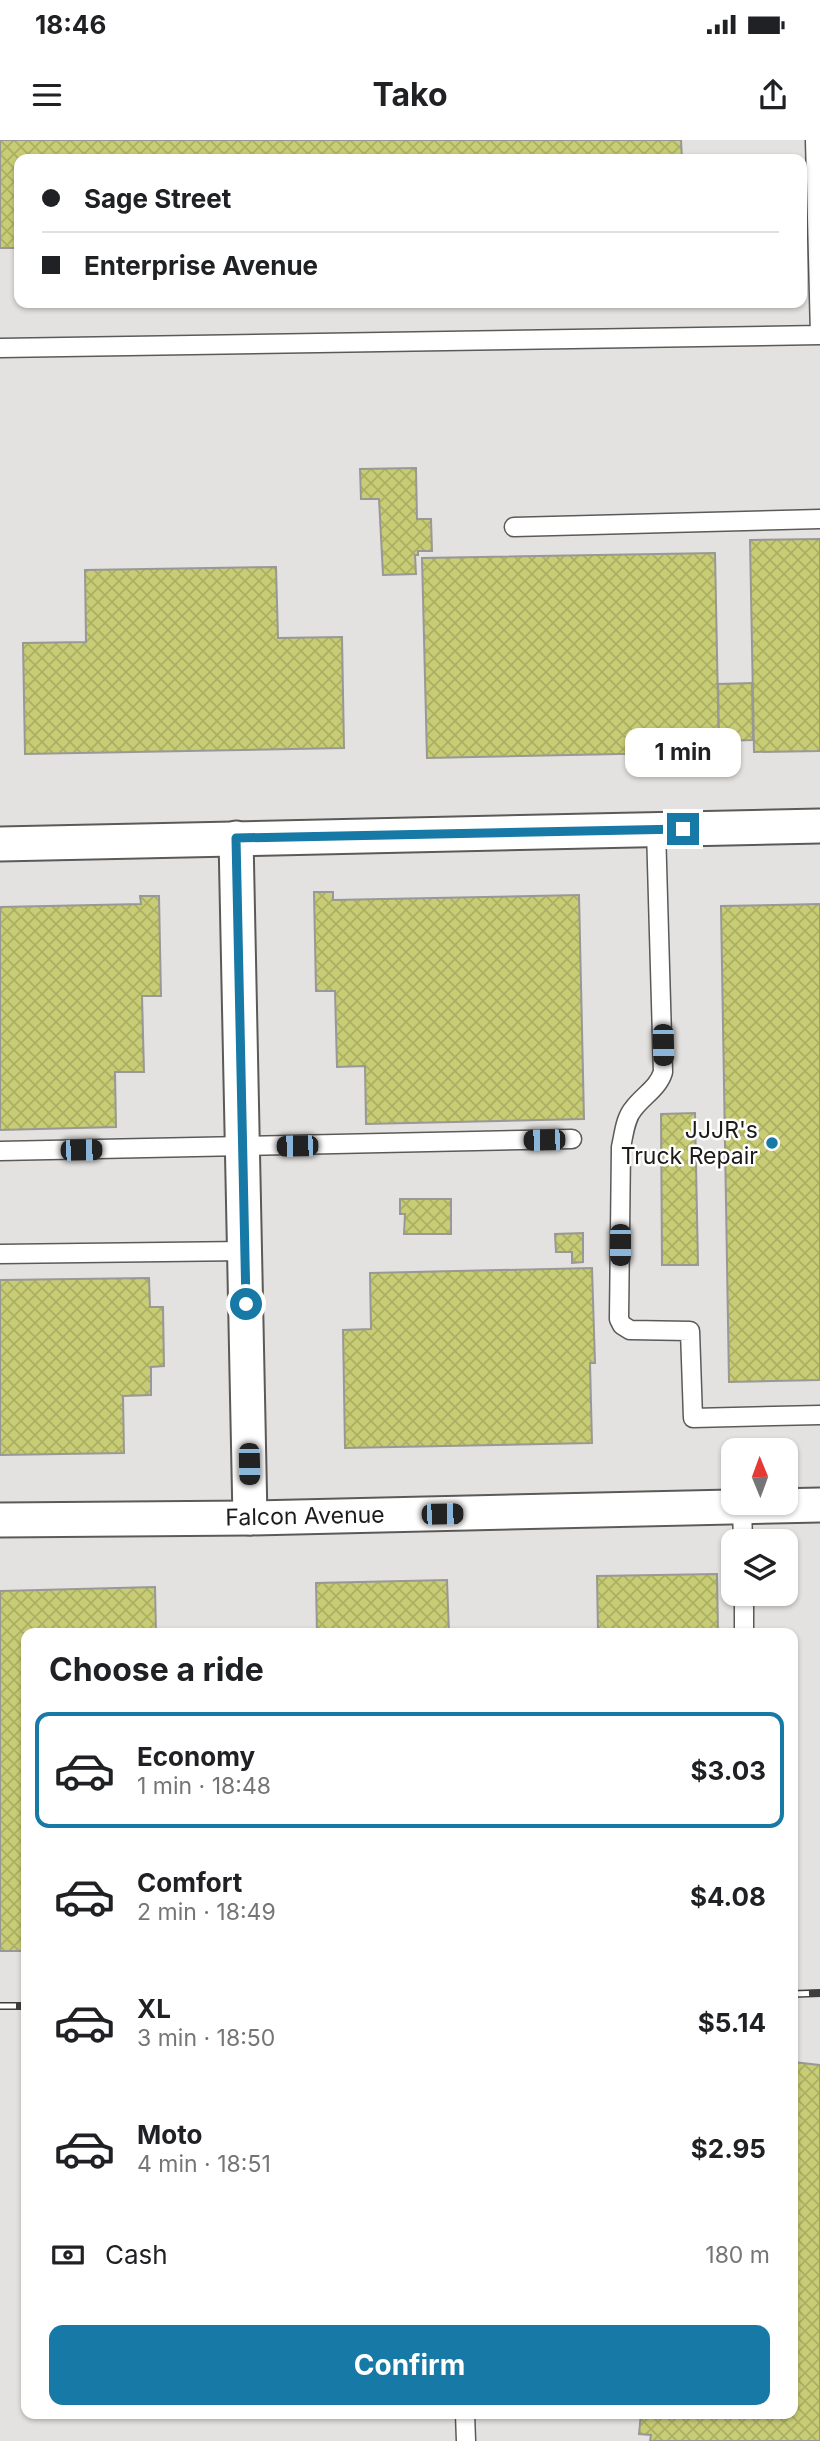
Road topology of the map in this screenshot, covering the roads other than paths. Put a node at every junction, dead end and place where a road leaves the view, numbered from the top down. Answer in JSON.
{"nodes":[{"id":1,"x":815,"y":140,"type":"edge"},
{"id":2,"x":0,"y":348,"type":"edge"},
{"id":3,"x":820,"y":520,"type":"edge"},
{"id":4,"x":514,"y":527,"type":"dead end"},
{"id":5,"x":820,"y":826,"type":"edge"},
{"id":6,"x":656,"y":830,"type":"junction"},
{"id":7,"x":236,"y":838,"type":"junction"},
{"id":8,"x":0,"y":844,"type":"edge"},
{"id":9,"x":572,"y":1139,"type":"dead end"},
{"id":10,"x":242,"y":1147,"type":"junction"},
{"id":11,"x":0,"y":1151,"type":"edge"},
{"id":12,"x":245,"y":1251,"type":"junction"},
{"id":13,"x":0,"y":1254,"type":"edge"},
{"id":14,"x":820,"y":1415,"type":"edge"},
{"id":15,"x":820,"y":1505,"type":"edge"},
{"id":16,"x":798,"y":1506,"type":"edge"},
{"id":17,"x":721,"y":1507,"type":"edge"},
{"id":18,"x":250,"y":1518,"type":"junction"},
{"id":19,"x":0,"y":1520,"type":"edge"},
{"id":20,"x":744,"y":1606,"type":"edge"},
{"id":21,"x":744,"y":1628,"type":"edge"},
{"id":22,"x":465,"y":2419,"type":"edge"},
{"id":23,"x":466,"y":2441,"type":"edge"}],
"edges":[{"from":1,"to":2,"type":"lane"},
{"from":3,"to":4,"type":"lane"},
{"from":5,"to":6,"type":"street"},
{"from":6,"to":7,"type":"street"},
{"from":6,"to":14,"type":"lane"},
{"from":7,"to":8,"type":"street"},
{"from":7,"to":10,"type":"street"},
{"from":9,"to":10,"type":"lane"},
{"from":10,"to":11,"type":"lane"},
{"from":10,"to":12,"type":"street"},
{"from":12,"to":13,"type":"lane"},
{"from":12,"to":18,"type":"street"},
{"from":15,"to":16,"type":"street","name":"Falcon Avenue"},
{"from":17,"to":18,"type":"street","name":"Falcon Avenue"},
{"from":18,"to":19,"type":"street","name":"Falcon Avenue"},
{"from":20,"to":21,"type":"lane"},
{"from":22,"to":23,"type":"lane"}]}
